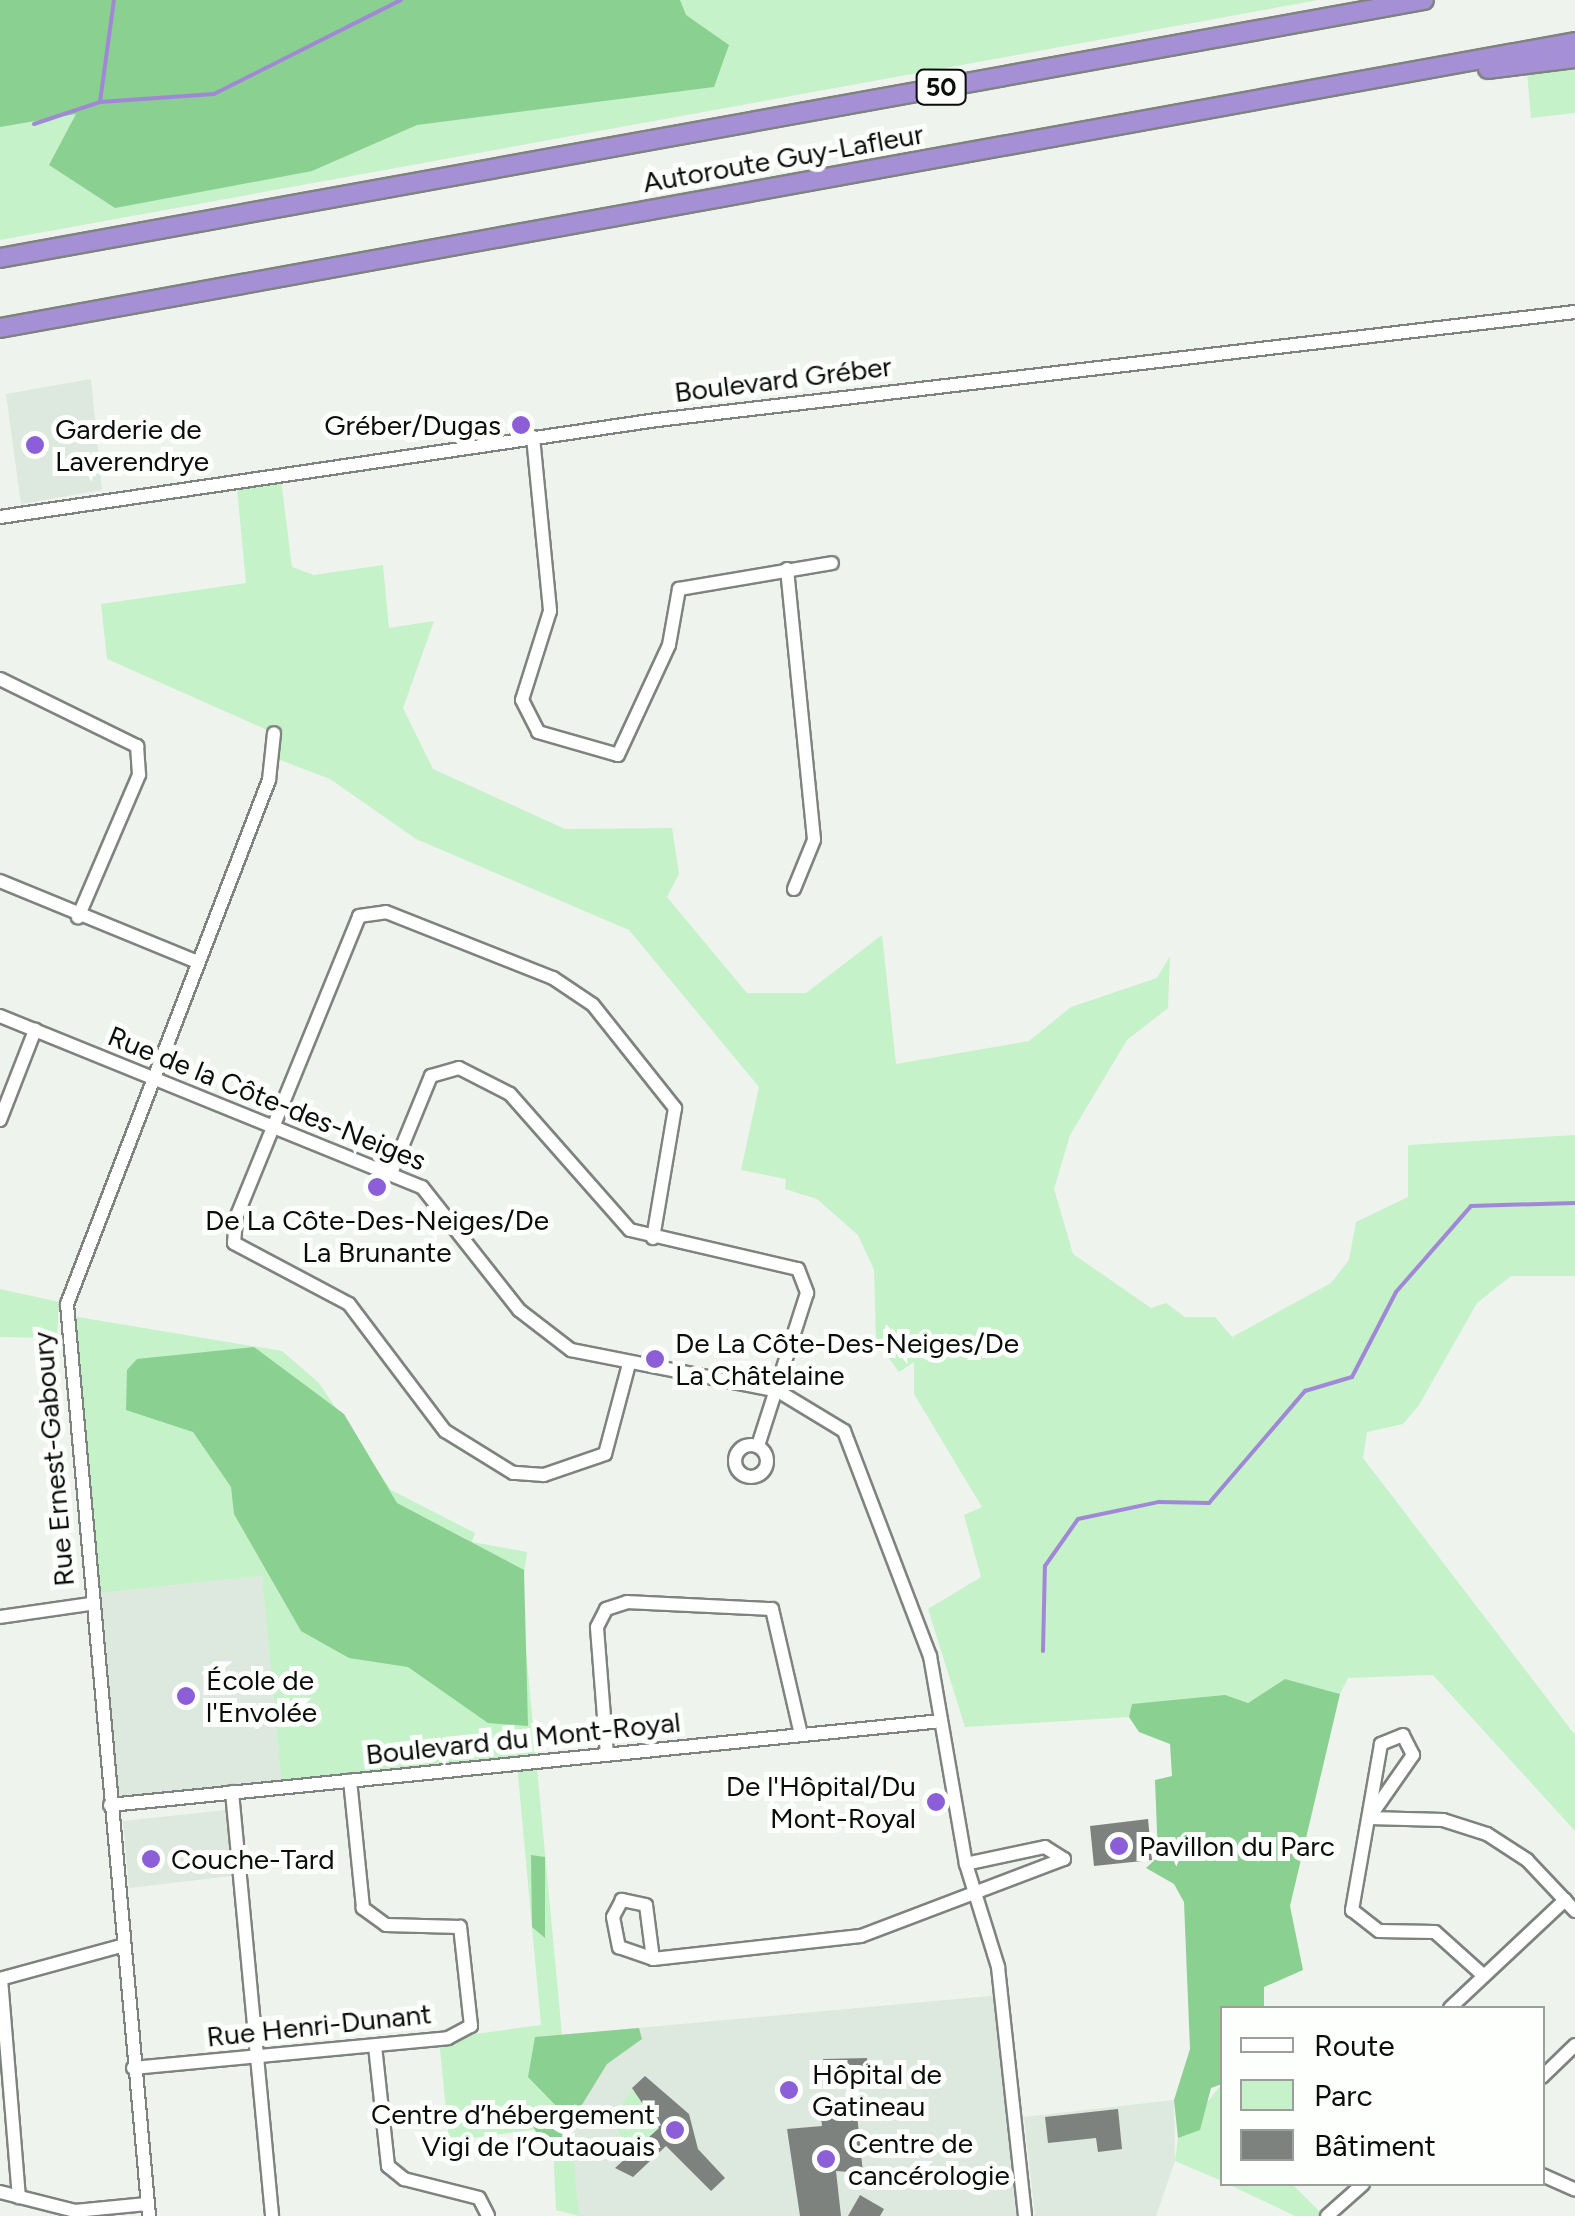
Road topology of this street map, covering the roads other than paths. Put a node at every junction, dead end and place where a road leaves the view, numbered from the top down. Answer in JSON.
{"nodes":[{"id":1,"x":1424,"y":0,"type":"edge"},
{"id":2,"x":1575,"y":42,"type":"edge"},
{"id":3,"x":1575,"y":58,"type":"edge"},
{"id":4,"x":1323,"y":88,"type":"junction"},
{"id":5,"x":0,"y":258,"type":"edge"},
{"id":6,"x":1575,"y":312,"type":"edge"},
{"id":7,"x":0,"y":328,"type":"edge"},
{"id":8,"x":533,"y":437,"type":"junction"},
{"id":9,"x":0,"y":516,"type":"edge"},
{"id":10,"x":832,"y":564,"type":"dead end"},
{"id":11,"x":787,"y":569,"type":"junction"},
{"id":12,"x":0,"y":680,"type":"edge"},
{"id":13,"x":274,"y":733,"type":"dead end"},
{"id":14,"x":0,"y":882,"type":"edge"},
{"id":15,"x":794,"y":889,"type":"dead end"},
{"id":16,"x":78,"y":917,"type":"junction"},
{"id":17,"x":195,"y":961,"type":"junction"},
{"id":18,"x":0,"y":1016,"type":"edge"},
{"id":19,"x":34,"y":1030,"type":"junction"},
{"id":20,"x":150,"y":1075,"type":"junction"},
{"id":21,"x":0,"y":1120,"type":"edge"},
{"id":22,"x":273,"y":1124,"type":"junction"},
{"id":23,"x":392,"y":1171,"type":"junction"},
{"id":24,"x":653,"y":1238,"type":"junction"},
{"id":25,"x":629,"y":1364,"type":"junction"},
{"id":26,"x":778,"y":1391,"type":"junction"},
{"id":27,"x":758,"y":1446,"type":"dead end"},
{"id":28,"x":90,"y":1604,"type":"junction"},
{"id":29,"x":0,"y":1617,"type":"edge"},
{"id":30,"x":941,"y":1721,"type":"junction"},
{"id":31,"x":800,"y":1735,"type":"junction"},
{"id":32,"x":607,"y":1755,"type":"junction"},
{"id":33,"x":350,"y":1781,"type":"junction"},
{"id":34,"x":232,"y":1792,"type":"junction"},
{"id":35,"x":110,"y":1805,"type":"junction"},
{"id":36,"x":1369,"y":1818,"type":"junction"},
{"id":37,"x":966,"y":1864,"type":"junction"},
{"id":38,"x":972,"y":1894,"type":"junction"},
{"id":39,"x":1570,"y":1905,"type":"edge"},
{"id":40,"x":121,"y":1946,"type":"junction"},
{"id":41,"x":653,"y":1959,"type":"junction"},
{"id":42,"x":1483,"y":1975,"type":"junction"},
{"id":43,"x":0,"y":1979,"type":"edge"},
{"id":44,"x":1452,"y":2006,"type":"edge"},
{"id":45,"x":375,"y":2046,"type":"junction"},
{"id":46,"x":1573,"y":2052,"type":"edge"},
{"id":47,"x":257,"y":2057,"type":"junction"},
{"id":48,"x":133,"y":2068,"type":"junction"},
{"id":49,"x":1545,"y":2075,"type":"edge"},
{"id":50,"x":1545,"y":2177,"type":"edge"},
{"id":51,"x":1361,"y":2186,"type":"edge"},
{"id":52,"x":1575,"y":2190,"type":"edge"},
{"id":53,"x":0,"y":2192,"type":"edge"},
{"id":54,"x":20,"y":2196,"type":"junction"},
{"id":55,"x":148,"y":2210,"type":"edge"},
{"id":56,"x":272,"y":2216,"type":"edge"},
{"id":57,"x":488,"y":2216,"type":"edge"},
{"id":58,"x":1025,"y":2216,"type":"edge"},
{"id":59,"x":1327,"y":2216,"type":"edge"}],
"edges":[{"from":1,"to":5,"type":"highway","name":"Autoroute Guy-Lafleur","number":"50"},
{"from":2,"to":4,"type":"highway","name":"Autoroute Guy-Lafleur"},
{"from":3,"to":4,"type":"highway"},
{"from":4,"to":7,"type":"highway","name":"Autoroute Guy-Lafleur"},
{"from":6,"to":8,"type":"street","name":"Boulevard Gréber"},
{"from":8,"to":9,"type":"street","name":"Boulevard Gréber"},
{"from":8,"to":11,"type":"street"},
{"from":10,"to":11,"type":"street"},
{"from":11,"to":15,"type":"street"},
{"from":12,"to":16,"type":"street"},
{"from":13,"to":17,"type":"street","name":"Rue Ernest-Gaboury"},
{"from":14,"to":16,"type":"street"},
{"from":16,"to":17,"type":"street"},
{"from":17,"to":20,"type":"street","name":"Rue Ernest-Gaboury"},
{"from":18,"to":19,"type":"street","name":"Rue de la Côte-des-Neiges"},
{"from":19,"to":20,"type":"street","name":"Rue de la Côte-des-Neiges"},
{"from":19,"to":21,"type":"street"},
{"from":20,"to":22,"type":"street","name":"Rue de la Côte-des-Neiges"},
{"from":20,"to":28,"type":"street","name":"Rue Ernest-Gaboury"},
{"from":22,"to":23,"type":"street","name":"Rue de la Côte-des-Neiges"},
{"from":22,"to":24,"type":"street"},
{"from":22,"to":25,"type":"street"},
{"from":23,"to":24,"type":"street"},
{"from":23,"to":25,"type":"street","name":"Rue de la Côte-des-Neiges"},
{"from":24,"to":26,"type":"street"},
{"from":25,"to":26,"type":"street","name":"Rue de la Côte-des-Neiges"},
{"from":26,"to":27,"type":"street"},
{"from":26,"to":30,"type":"street","name":"Rue de la Côte-des-Neiges"},
{"from":28,"to":29,"type":"street"},
{"from":28,"to":35,"type":"street","name":"Rue Ernest-Gaboury"},
{"from":30,"to":31,"type":"street","name":"Boulevard du Mont-Royal"},
{"from":30,"to":37,"type":"street","name":"Rue de la Côte-des-Neiges"},
{"from":31,"to":32,"type":"street","name":"Boulevard du Mont-Royal"},
{"from":31,"to":32,"type":"street"},
{"from":32,"to":33,"type":"street","name":"Boulevard du Mont-Royal"},
{"from":33,"to":34,"type":"street","name":"Boulevard du Mont-Royal"},
{"from":33,"to":45,"type":"street","name":"Rue Henri-Dunant"},
{"from":34,"to":35,"type":"street","name":"Boulevard du Mont-Royal"},
{"from":34,"to":47,"type":"street"},
{"from":35,"to":40,"type":"street","name":"Rue Ernest-Gaboury"},
{"from":36,"to":36,"type":"street"},
{"from":36,"to":39,"type":"street"},
{"from":36,"to":42,"type":"street"},
{"from":37,"to":38,"type":"street","name":"Rue de la Côte-des-Neiges"},
{"from":37,"to":38,"type":"street"},
{"from":38,"to":41,"type":"street"},
{"from":38,"to":58,"type":"street","name":"Rue de la Côte-des-Neiges"},
{"from":39,"to":42,"type":"street"},
{"from":40,"to":43,"type":"street"},
{"from":40,"to":48,"type":"street","name":"Rue Ernest-Gaboury"},
{"from":41,"to":41,"type":"street"},
{"from":42,"to":44,"type":"street"},
{"from":43,"to":54,"type":"street"},
{"from":45,"to":47,"type":"street","name":"Rue Henri-Dunant"},
{"from":45,"to":57,"type":"street"},
{"from":46,"to":49,"type":"street"},
{"from":47,"to":48,"type":"street","name":"Rue Henri-Dunant"},
{"from":47,"to":56,"type":"street"},
{"from":48,"to":55,"type":"street","name":"Rue Ernest-Gaboury"},
{"from":50,"to":52,"type":"street"},
{"from":51,"to":59,"type":"street"},
{"from":53,"to":54,"type":"street"},
{"from":54,"to":55,"type":"street"}]}
